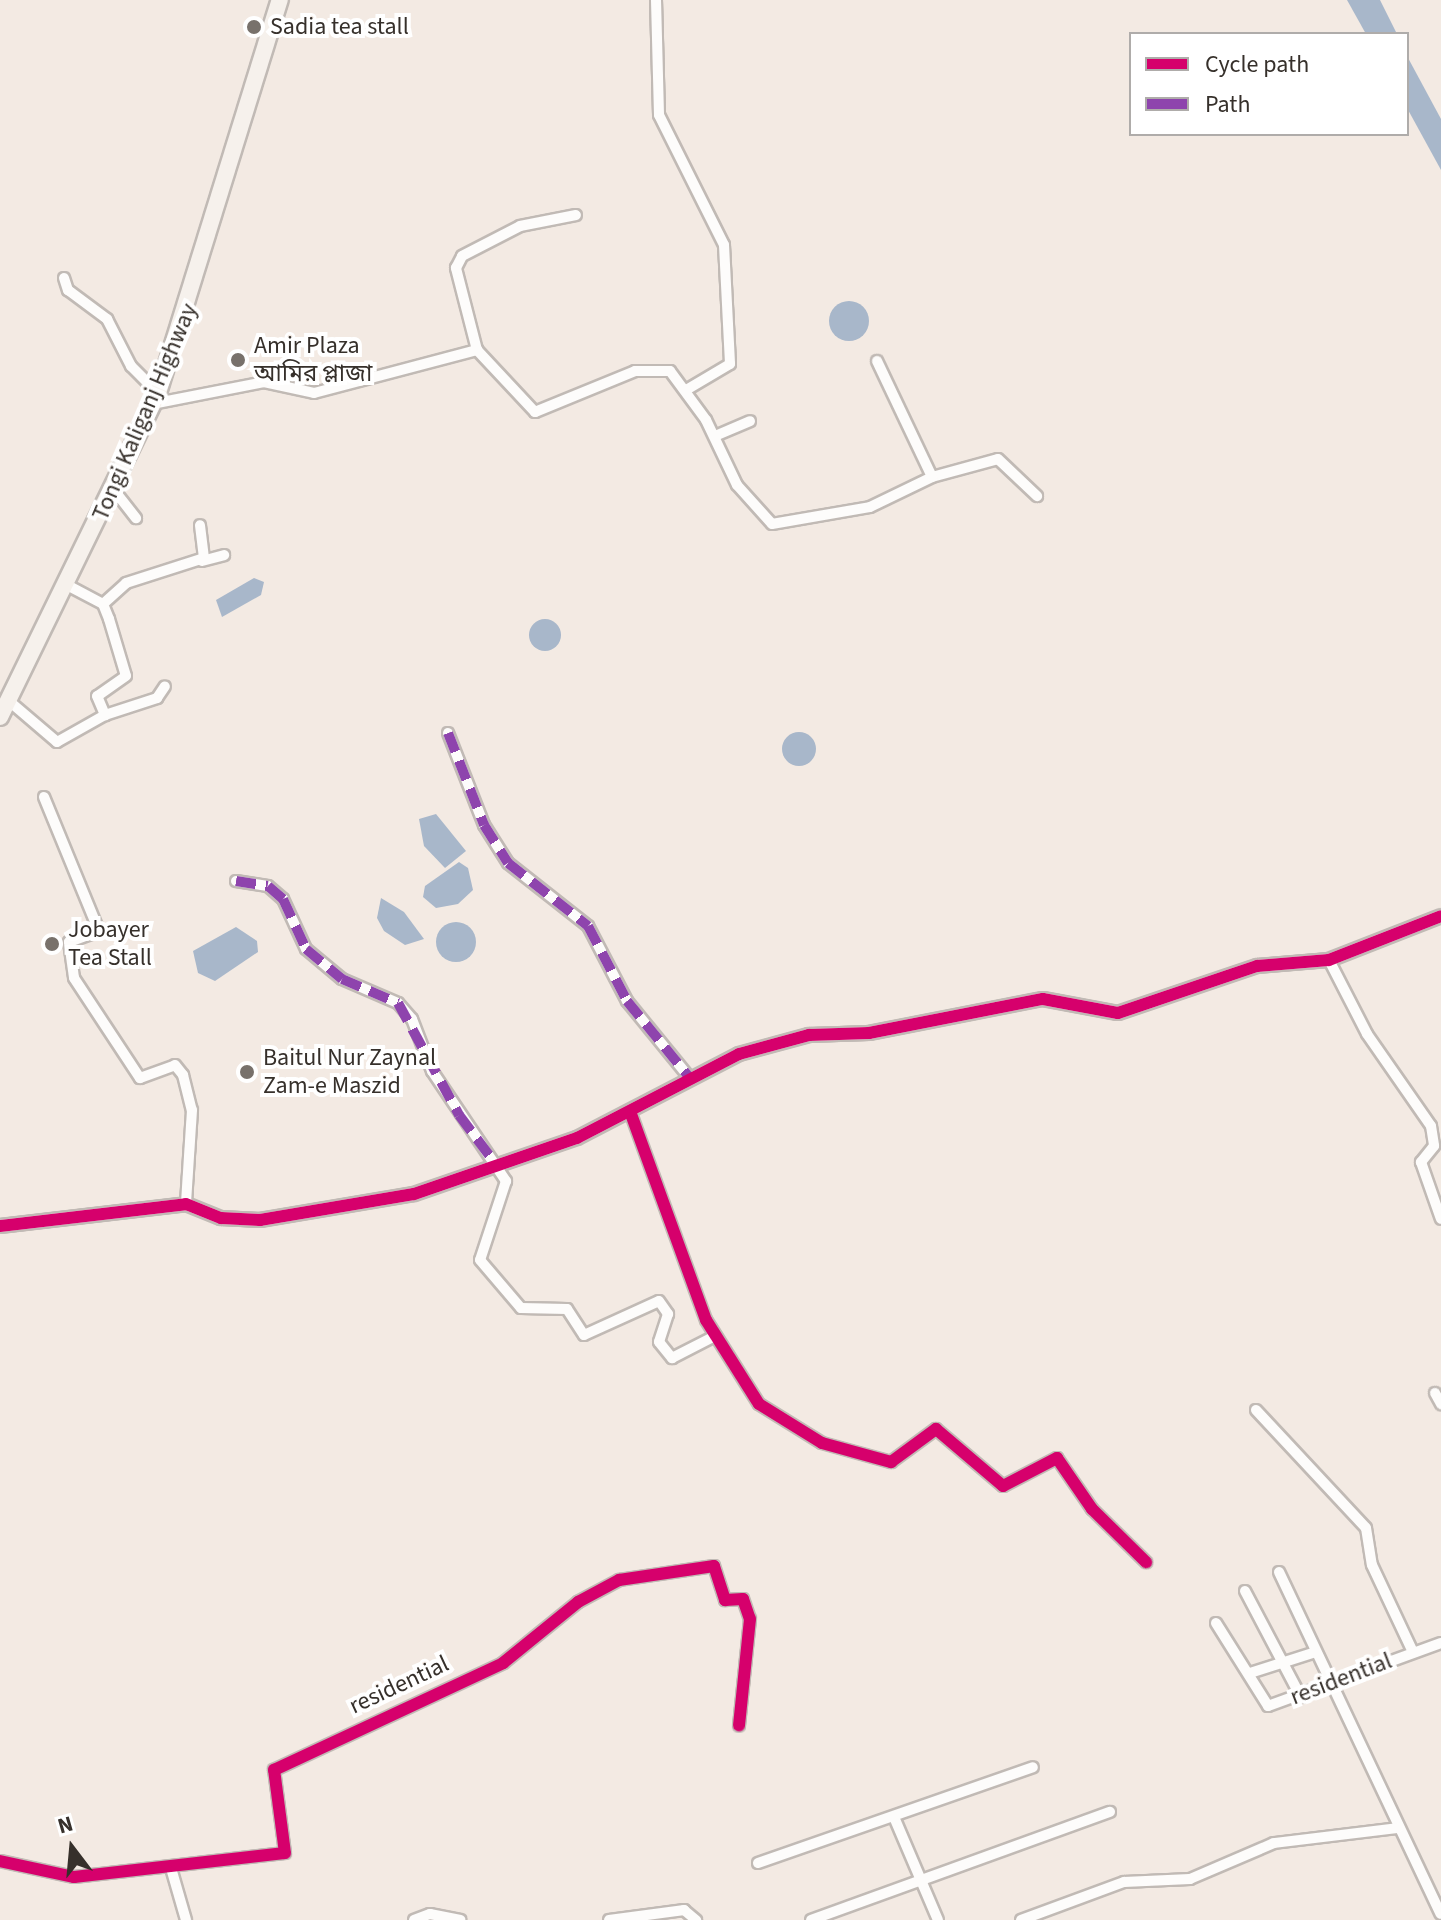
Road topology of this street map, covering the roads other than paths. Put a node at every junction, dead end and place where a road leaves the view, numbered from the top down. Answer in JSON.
{"nodes":[{"id":1,"x":280,"y":0,"type":"edge"},
{"id":2,"x":656,"y":0,"type":"edge"},
{"id":3,"x":576,"y":215,"type":"dead end"},
{"id":4,"x":64,"y":278,"type":"dead end"},
{"id":5,"x":477,"y":350,"type":"junction"},
{"id":6,"x":877,"y":361,"type":"dead end"},
{"id":7,"x":686,"y":390,"type":"junction"},
{"id":8,"x":155,"y":399,"type":"junction"},
{"id":9,"x":750,"y":421,"type":"dead end"},
{"id":10,"x":715,"y":436,"type":"junction"},
{"id":11,"x":932,"y":477,"type":"junction"},
{"id":12,"x":114,"y":490,"type":"junction"},
{"id":13,"x":1037,"y":496,"type":"dead end"},
{"id":14,"x":136,"y":518,"type":"dead end"},
{"id":15,"x":200,"y":525,"type":"dead end"},
{"id":16,"x":224,"y":555,"type":"dead end"},
{"id":17,"x":200,"y":562,"type":"junction"},
{"id":18,"x":67,"y":585,"type":"junction"},
{"id":19,"x":103,"y":604,"type":"junction"},
{"id":20,"x":165,"y":686,"type":"dead end"},
{"id":21,"x":9,"y":701,"type":"junction"},
{"id":22,"x":105,"y":715,"type":"junction"},
{"id":23,"x":0,"y":717,"type":"edge"},
{"id":24,"x":448,"y":733,"type":"dead end"},
{"id":25,"x":44,"y":797,"type":"dead end"},
{"id":26,"x":236,"y":881,"type":"dead end"},
{"id":27,"x":1441,"y":916,"type":"edge"},
{"id":28,"x":1329,"y":960,"type":"junction"},
{"id":29,"x":689,"y":1077,"type":"junction"},
{"id":30,"x":631,"y":1114,"type":"junction"},
{"id":31,"x":495,"y":1163,"type":"junction"},
{"id":32,"x":186,"y":1204,"type":"junction"},
{"id":33,"x":1441,"y":1219,"type":"edge"},
{"id":34,"x":0,"y":1226,"type":"edge"},
{"id":35,"x":715,"y":1336,"type":"junction"},
{"id":36,"x":1435,"y":1393,"type":"dead end"},
{"id":37,"x":1441,"y":1404,"type":"edge"},
{"id":38,"x":1256,"y":1410,"type":"dead end"},
{"id":39,"x":1146,"y":1562,"type":"dead end"},
{"id":40,"x":1279,"y":1572,"type":"dead end"},
{"id":41,"x":1245,"y":1591,"type":"dead end"},
{"id":42,"x":1216,"y":1623,"type":"dead end"},
{"id":43,"x":1441,"y":1643,"type":"edge"},
{"id":44,"x":1316,"y":1652,"type":"junction"},
{"id":45,"x":1413,"y":1652,"type":"junction"},
{"id":46,"x":1283,"y":1663,"type":"junction"},
{"id":47,"x":1250,"y":1673,"type":"junction"},
{"id":48,"x":1333,"y":1686,"type":"junction"},
{"id":49,"x":1301,"y":1697,"type":"junction"},
{"id":50,"x":739,"y":1725,"type":"dead end"},
{"id":51,"x":1033,"y":1767,"type":"dead end"},
{"id":52,"x":1110,"y":1812,"type":"dead end"},
{"id":53,"x":894,"y":1817,"type":"junction"},
{"id":54,"x":1398,"y":1828,"type":"junction"},
{"id":55,"x":0,"y":1861,"type":"edge"},
{"id":56,"x":758,"y":1863,"type":"dead end"},
{"id":57,"x":171,"y":1868,"type":"junction"},
{"id":58,"x":922,"y":1880,"type":"junction"},
{"id":59,"x":1441,"y":1914,"type":"edge"},
{"id":60,"x":186,"y":1920,"type":"edge"},
{"id":61,"x":414,"y":1920,"type":"edge"},
{"id":62,"x":460,"y":1920,"type":"edge"},
{"id":63,"x":609,"y":1920,"type":"edge"},
{"id":64,"x":696,"y":1920,"type":"edge"},
{"id":65,"x":811,"y":1920,"type":"edge"},
{"id":66,"x":938,"y":1920,"type":"edge"},
{"id":67,"x":1021,"y":1920,"type":"edge"}],
"edges":[{"from":1,"to":8,"type":"main road","name":"Tongi Kaliganj Highway"},
{"from":2,"to":7,"type":"street"},
{"from":3,"to":5,"type":"street"},
{"from":4,"to":8,"type":"street"},
{"from":5,"to":7,"type":"street"},
{"from":5,"to":8,"type":"street"},
{"from":6,"to":11,"type":"street"},
{"from":7,"to":10,"type":"street"},
{"from":8,"to":12,"type":"main road","name":"Tongi Kaliganj Highway"},
{"from":9,"to":10,"type":"street"},
{"from":10,"to":11,"type":"street"},
{"from":11,"to":13,"type":"street"},
{"from":12,"to":14,"type":"street"},
{"from":12,"to":18,"type":"main road","name":"Tongi Kaliganj Highway"},
{"from":15,"to":17,"type":"street"},
{"from":16,"to":17,"type":"street"},
{"from":17,"to":19,"type":"street"},
{"from":18,"to":19,"type":"street"},
{"from":18,"to":21,"type":"main road","name":"Tongi Kaliganj Highway"},
{"from":19,"to":22,"type":"street"},
{"from":20,"to":22,"type":"street"},
{"from":21,"to":22,"type":"street"},
{"from":21,"to":23,"type":"main road","name":"Tongi Kaliganj Highway"},
{"from":24,"to":29,"type":"street"},
{"from":25,"to":32,"type":"street"},
{"from":26,"to":31,"type":"street"},
{"from":27,"to":28,"type":"street"},
{"from":28,"to":29,"type":"street"},
{"from":28,"to":33,"type":"street"},
{"from":29,"to":30,"type":"street"},
{"from":30,"to":31,"type":"street"},
{"from":30,"to":35,"type":"street"},
{"from":31,"to":32,"type":"street"},
{"from":31,"to":35,"type":"street"},
{"from":32,"to":34,"type":"street"},
{"from":35,"to":39,"type":"street"},
{"from":36,"to":37,"type":"street"},
{"from":38,"to":45,"type":"street","name":"residential"},
{"from":40,"to":44,"type":"street"},
{"from":41,"to":46,"type":"street"},
{"from":42,"to":47,"type":"street"},
{"from":43,"to":45,"type":"street"},
{"from":44,"to":46,"type":"street"},
{"from":44,"to":48,"type":"street"},
{"from":45,"to":48,"type":"street","name":"residential"},
{"from":46,"to":47,"type":"street"},
{"from":46,"to":49,"type":"street"},
{"from":47,"to":49,"type":"street","name":"residential"},
{"from":48,"to":49,"type":"street","name":"residential"},
{"from":48,"to":54,"type":"street"},
{"from":50,"to":57,"type":"street","name":"residential"},
{"from":51,"to":53,"type":"street"},
{"from":52,"to":58,"type":"street"},
{"from":53,"to":56,"type":"street"},
{"from":53,"to":58,"type":"street"},
{"from":54,"to":59,"type":"street"},
{"from":54,"to":67,"type":"street"},
{"from":55,"to":57,"type":"street","name":"residential"},
{"from":57,"to":60,"type":"street"},
{"from":58,"to":65,"type":"street"},
{"from":58,"to":66,"type":"street"},
{"from":61,"to":62,"type":"street"},
{"from":63,"to":64,"type":"street"}]}
